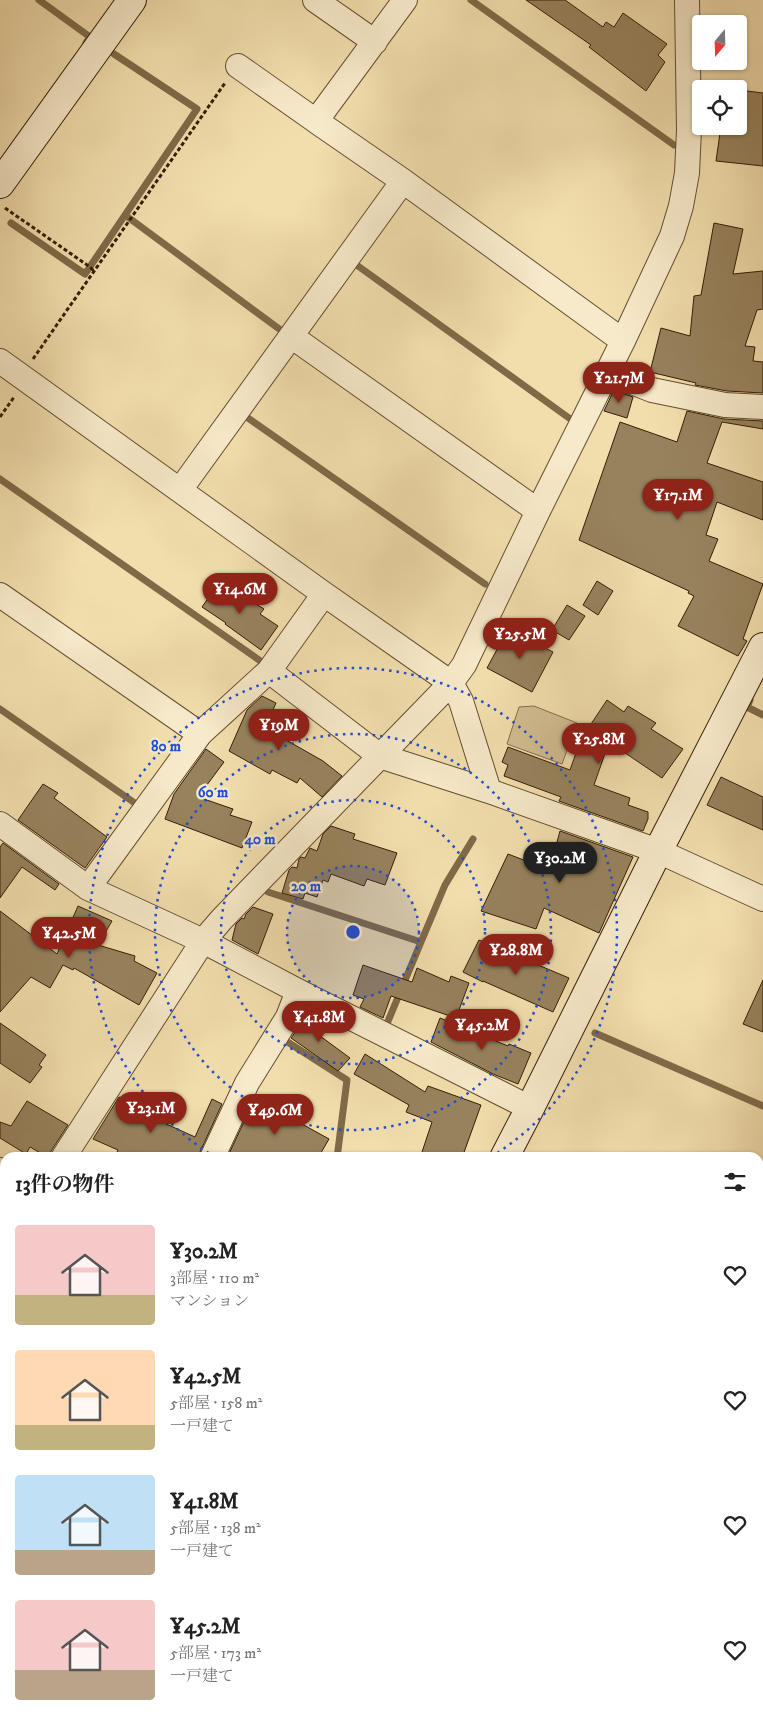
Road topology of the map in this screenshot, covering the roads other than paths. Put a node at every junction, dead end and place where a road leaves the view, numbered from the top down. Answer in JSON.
{"nodes":[{"id":1,"x":132,"y":0,"type":"edge"},
{"id":2,"x":315,"y":0,"type":"edge"},
{"id":3,"x":405,"y":0,"type":"edge"},
{"id":4,"x":687,"y":0,"type":"edge"},
{"id":5,"x":375,"y":42,"type":"junction"},
{"id":6,"x":238,"y":66,"type":"road end"},
{"id":7,"x":316,"y":121,"type":"junction"},
{"id":8,"x":403,"y":181,"type":"junction"},
{"id":9,"x":0,"y":184,"type":"edge"},
{"id":10,"x":291,"y":336,"type":"junction"},
{"id":11,"x":623,"y":341,"type":"junction"},
{"id":12,"x":0,"y":361,"type":"edge"},
{"id":13,"x":607,"y":372,"type":"junction"},
{"id":14,"x":763,"y":407,"type":"edge"},
{"id":15,"x":180,"y":490,"type":"junction"},
{"id":16,"x":538,"y":511,"type":"junction"},
{"id":17,"x":324,"y":594,"type":"junction"},
{"id":18,"x":0,"y":595,"type":"edge"},
{"id":19,"x":763,"y":647,"type":"edge"},
{"id":20,"x":269,"y":671,"type":"junction"},
{"id":21,"x":451,"y":684,"type":"junction"},
{"id":22,"x":200,"y":734,"type":"junction"},
{"id":23,"x":380,"y":756,"type":"junction"},
{"id":24,"x":489,"y":792,"type":"junction"},
{"id":25,"x":0,"y":826,"type":"edge"},
{"id":26,"x":658,"y":851,"type":"junction"},
{"id":27,"x":88,"y":888,"type":"junction"},
{"id":28,"x":763,"y":899,"type":"edge"},
{"id":29,"x":203,"y":941,"type":"junction"},
{"id":30,"x":298,"y":991,"type":"junction"},
{"id":31,"x":530,"y":1108,"type":"junction"},
{"id":32,"x":67,"y":1152,"type":"edge"},
{"id":33,"x":215,"y":1152,"type":"edge"},
{"id":34,"x":507,"y":1152,"type":"edge"}],
"edges":[{"from":1,"to":9,"type":"street"},
{"from":2,"to":5,"type":"street"},
{"from":3,"to":5,"type":"street"},
{"from":4,"to":11,"type":"street"},
{"from":5,"to":7,"type":"street"},
{"from":6,"to":7,"type":"street"},
{"from":7,"to":8,"type":"street"},
{"from":8,"to":10,"type":"street"},
{"from":8,"to":11,"type":"street"},
{"from":10,"to":15,"type":"street"},
{"from":10,"to":16,"type":"street"},
{"from":11,"to":13,"type":"street"},
{"from":12,"to":15,"type":"street"},
{"from":13,"to":14,"type":"street"},
{"from":13,"to":16,"type":"street"},
{"from":15,"to":17,"type":"street"},
{"from":16,"to":21,"type":"street"},
{"from":17,"to":20,"type":"street"},
{"from":17,"to":21,"type":"street"},
{"from":18,"to":22,"type":"street"},
{"from":19,"to":26,"type":"street"},
{"from":20,"to":22,"type":"street"},
{"from":20,"to":23,"type":"street"},
{"from":21,"to":23,"type":"street"},
{"from":21,"to":24,"type":"street"},
{"from":22,"to":27,"type":"street"},
{"from":23,"to":24,"type":"street"},
{"from":23,"to":29,"type":"street"},
{"from":24,"to":26,"type":"street"},
{"from":25,"to":27,"type":"street"},
{"from":26,"to":28,"type":"street"},
{"from":26,"to":31,"type":"street"},
{"from":27,"to":29,"type":"street"},
{"from":29,"to":30,"type":"street"},
{"from":29,"to":32,"type":"street"},
{"from":30,"to":31,"type":"street"},
{"from":30,"to":33,"type":"street"},
{"from":31,"to":34,"type":"street"}]}
